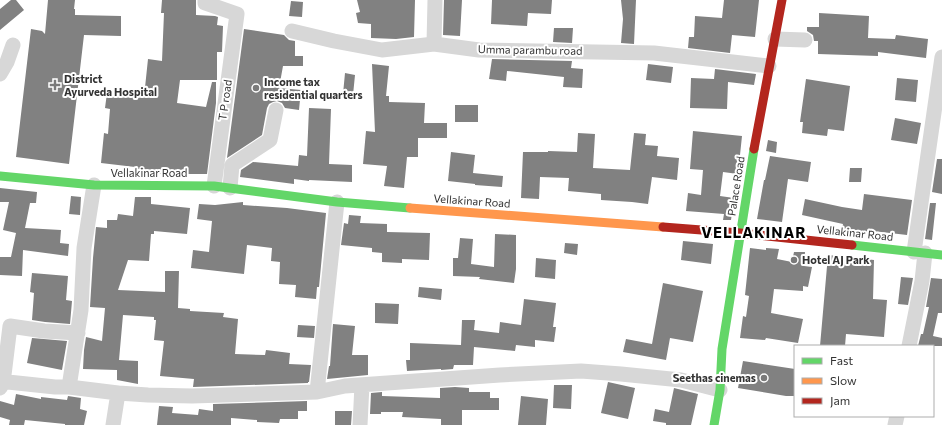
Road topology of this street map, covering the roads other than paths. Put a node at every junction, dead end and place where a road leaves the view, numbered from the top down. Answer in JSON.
{"nodes":[{"id":1,"x":205,"y":0,"type":"edge"},
{"id":2,"x":435,"y":0,"type":"edge"},
{"id":3,"x":782,"y":0,"type":"edge"},
{"id":4,"x":292,"y":31,"type":"dead end"},
{"id":5,"x":775,"y":39,"type":"junction"},
{"id":6,"x":805,"y":40,"type":"dead end"},
{"id":7,"x":434,"y":44,"type":"junction"},
{"id":8,"x":13,"y":45,"type":"dead end"},
{"id":9,"x":942,"y":57,"type":"edge"},
{"id":10,"x":769,"y":66,"type":"junction"},
{"id":11,"x":0,"y":74,"type":"edge"},
{"id":12,"x":941,"y":77,"type":"edge"},
{"id":13,"x":276,"y":110,"type":"dead end"},
{"id":14,"x":0,"y":176,"type":"edge"},
{"id":15,"x":94,"y":185,"type":"junction"},
{"id":16,"x":214,"y":186,"type":"junction"},
{"id":17,"x":230,"y":188,"type":"junction"},
{"id":18,"x":337,"y":202,"type":"junction"},
{"id":19,"x":740,"y":234,"type":"junction"},
{"id":20,"x":920,"y":252,"type":"junction"},
{"id":21,"x":942,"y":255,"type":"edge"},
{"id":22,"x":78,"y":333,"type":"junction"},
{"id":23,"x":910,"y":345,"type":"edge"},
{"id":24,"x":1,"y":384,"type":"edge"},
{"id":25,"x":362,"y":385,"type":"junction"},
{"id":26,"x":69,"y":387,"type":"junction"},
{"id":27,"x":720,"y":390,"type":"junction"},
{"id":28,"x":317,"y":392,"type":"junction"},
{"id":29,"x":118,"y":393,"type":"junction"},
{"id":30,"x":113,"y":425,"type":"edge"},
{"id":31,"x":360,"y":425,"type":"edge"},
{"id":32,"x":714,"y":425,"type":"edge"}],
"edges":[{"from":1,"to":16,"type":"street","name":"T P road"},
{"from":2,"to":7,"type":"street"},
{"from":3,"to":5,"type":"main road","name":"Palace Road"},
{"from":4,"to":7,"type":"street","name":"Umma parambu road"},
{"from":5,"to":6,"type":"street"},
{"from":5,"to":10,"type":"main road","name":"Palace Road"},
{"from":7,"to":10,"type":"street","name":"Umma parambu road"},
{"from":8,"to":11,"type":"street"},
{"from":9,"to":12,"type":"street"},
{"from":10,"to":19,"type":"main road","name":"Palace Road"},
{"from":12,"to":20,"type":"street"},
{"from":13,"to":17,"type":"street"},
{"from":14,"to":15,"type":"main road","name":"Vellakinar Road"},
{"from":15,"to":16,"type":"main road","name":"Vellakinar Road"},
{"from":15,"to":22,"type":"street"},
{"from":16,"to":17,"type":"main road","name":"Vellakinar Road"},
{"from":17,"to":18,"type":"main road","name":"Vellakinar Road"},
{"from":18,"to":19,"type":"main road","name":"Vellakinar Road"},
{"from":18,"to":28,"type":"street"},
{"from":19,"to":20,"type":"main road","name":"Vellakinar Road"},
{"from":19,"to":27,"type":"main road","name":"Palace Road"},
{"from":20,"to":21,"type":"main road","name":"Vellakinar Road"},
{"from":20,"to":23,"type":"street"},
{"from":22,"to":24,"type":"street"},
{"from":22,"to":26,"type":"street"},
{"from":24,"to":26,"type":"street"},
{"from":25,"to":27,"type":"street"},
{"from":25,"to":28,"type":"street"},
{"from":25,"to":31,"type":"street"},
{"from":26,"to":29,"type":"street"},
{"from":27,"to":32,"type":"main road","name":"Palace Road"},
{"from":28,"to":29,"type":"street"},
{"from":29,"to":30,"type":"street"}]}
